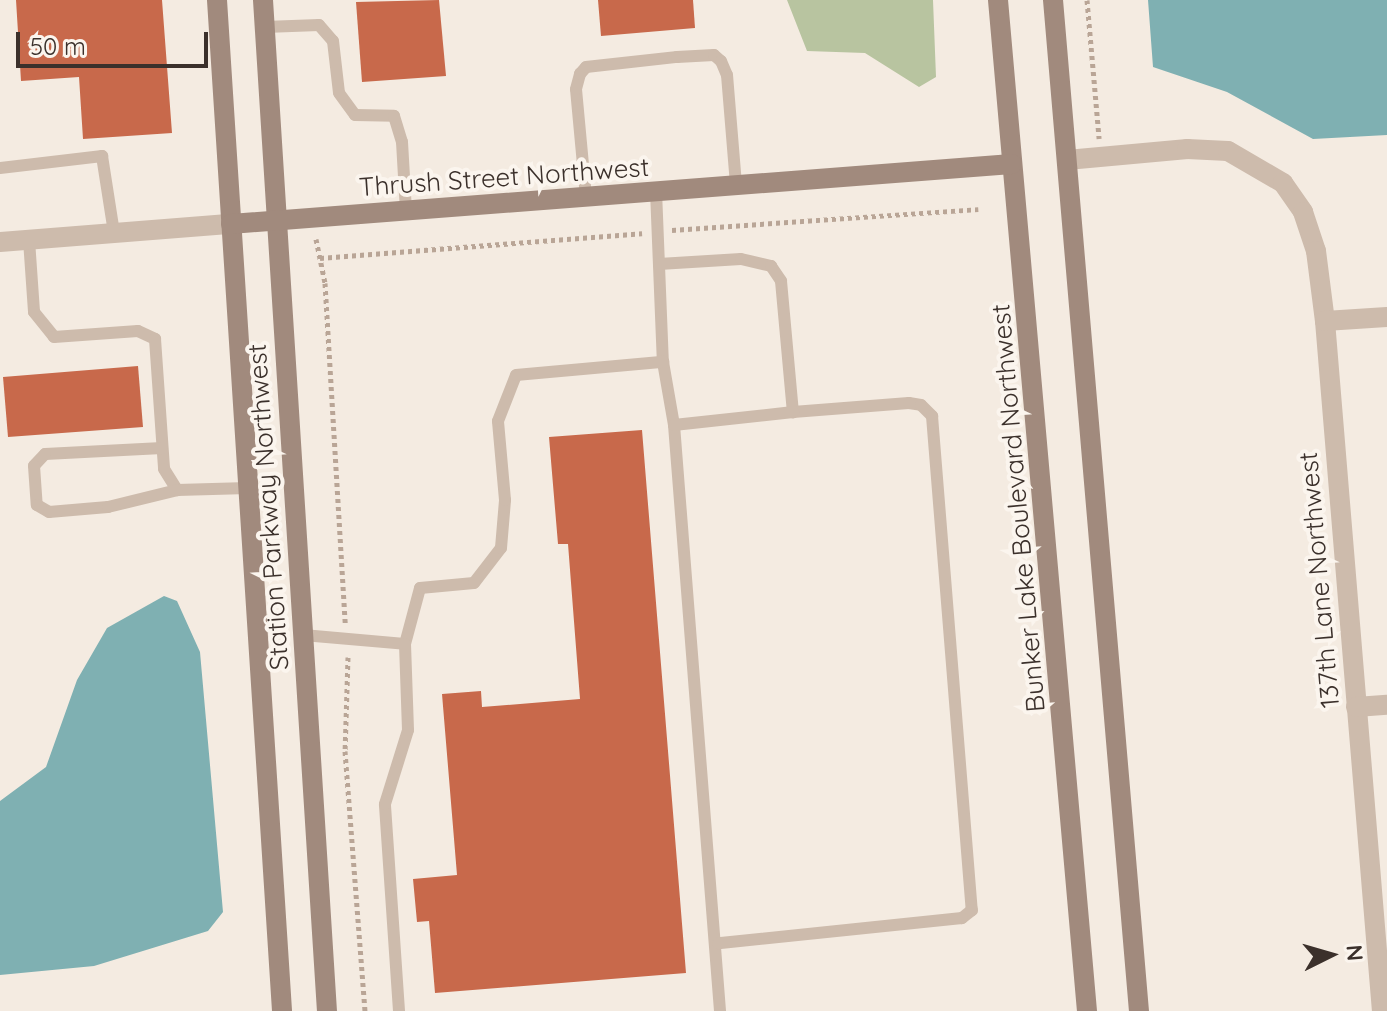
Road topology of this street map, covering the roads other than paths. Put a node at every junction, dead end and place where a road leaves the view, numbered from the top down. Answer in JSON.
{"nodes":[{"id":1,"x":217,"y":0,"type":"edge"},
{"id":2,"x":263,"y":0,"type":"edge"},
{"id":3,"x":998,"y":0,"type":"edge"},
{"id":4,"x":1053,"y":0,"type":"edge"},
{"id":5,"x":265,"y":27,"type":"junction"},
{"id":6,"x":1067,"y":160,"type":"junction"},
{"id":7,"x":1012,"y":164,"type":"junction"},
{"id":8,"x":0,"y":168,"type":"edge"},
{"id":9,"x":736,"y":185,"type":"junction"},
{"id":10,"x":656,"y":191,"type":"junction"},
{"id":11,"x":586,"y":197,"type":"junction"},
{"id":12,"x":406,"y":211,"type":"junction"},
{"id":13,"x":276,"y":221,"type":"junction"},
{"id":14,"x":231,"y":224,"type":"junction"},
{"id":15,"x":114,"y":233,"type":"junction"},
{"id":16,"x":29,"y":240,"type":"junction"},
{"id":17,"x":0,"y":242,"type":"edge"},
{"id":18,"x":659,"y":264,"type":"junction"},
{"id":19,"x":1387,"y":317,"type":"edge"},
{"id":20,"x":1325,"y":321,"type":"junction"},
{"id":21,"x":663,"y":362,"type":"junction"},
{"id":22,"x":793,"y":412,"type":"junction"},
{"id":23,"x":674,"y":425,"type":"junction"},
{"id":24,"x":162,"y":448,"type":"junction"},
{"id":25,"x":248,"y":488,"type":"junction"},
{"id":26,"x":177,"y":490,"type":"junction"},
{"id":27,"x":303,"y":635,"type":"junction"},
{"id":28,"x":405,"y":644,"type":"junction"},
{"id":29,"x":1387,"y":705,"type":"edge"},
{"id":30,"x":1356,"y":707,"type":"junction"},
{"id":31,"x":718,"y":943,"type":"junction"},
{"id":32,"x":282,"y":1011,"type":"edge"},
{"id":33,"x":327,"y":1011,"type":"edge"},
{"id":34,"x":399,"y":1011,"type":"edge"},
{"id":35,"x":720,"y":1011,"type":"edge"},
{"id":36,"x":1087,"y":1011,"type":"edge"},
{"id":37,"x":1139,"y":1011,"type":"edge"},
{"id":38,"x":1382,"y":1011,"type":"edge"}],
"edges":[{"from":1,"to":14,"type":"street","name":"Station Parkway Northwest"},
{"from":2,"to":5,"type":"street","name":"Station Parkway Northwest"},
{"from":3,"to":7,"type":"street","name":"Bunker Lake Boulevard Northwest"},
{"from":4,"to":6,"type":"street"},
{"from":5,"to":12,"type":"lane"},
{"from":5,"to":13,"type":"street","name":"Station Parkway Northwest"},
{"from":6,"to":20,"type":"street","name":"137th Lane Northwest"},
{"from":6,"to":37,"type":"street"},
{"from":7,"to":9,"type":"street","name":"Thrush Street Northwest"},
{"from":7,"to":36,"type":"street","name":"Bunker Lake Boulevard Northwest"},
{"from":8,"to":15,"type":"lane"},
{"from":9,"to":10,"type":"street","name":"Thrush Street Northwest"},
{"from":9,"to":11,"type":"lane"},
{"from":10,"to":11,"type":"street","name":"Thrush Street Northwest"},
{"from":10,"to":18,"type":"lane"},
{"from":11,"to":12,"type":"street","name":"Thrush Street Northwest"},
{"from":12,"to":13,"type":"street","name":"Thrush Street Northwest"},
{"from":13,"to":14,"type":"street","name":"Thrush Street Northwest"},
{"from":13,"to":27,"type":"street","name":"Station Parkway Northwest"},
{"from":14,"to":15,"type":"street","name":"Thrush Street Northwest"},
{"from":14,"to":25,"type":"street","name":"Station Parkway Northwest"},
{"from":15,"to":16,"type":"street","name":"Thrush Street Northwest"},
{"from":16,"to":17,"type":"street","name":"Thrush Street Northwest"},
{"from":16,"to":24,"type":"lane"},
{"from":18,"to":21,"type":"lane"},
{"from":18,"to":22,"type":"lane"},
{"from":19,"to":20,"type":"street"},
{"from":20,"to":30,"type":"street","name":"137th Lane Northwest"},
{"from":21,"to":23,"type":"lane"},
{"from":21,"to":28,"type":"lane"},
{"from":22,"to":23,"type":"lane"},
{"from":22,"to":31,"type":"lane"},
{"from":23,"to":31,"type":"lane"},
{"from":24,"to":26,"type":"lane"},
{"from":24,"to":26,"type":"lane"},
{"from":25,"to":26,"type":"lane"},
{"from":25,"to":32,"type":"street","name":"Station Parkway Northwest"},
{"from":27,"to":28,"type":"lane"},
{"from":27,"to":33,"type":"street","name":"Station Parkway Northwest"},
{"from":28,"to":34,"type":"lane"},
{"from":29,"to":30,"type":"street"},
{"from":30,"to":38,"type":"street","name":"137th Lane Northwest"},
{"from":31,"to":35,"type":"lane"}]}
